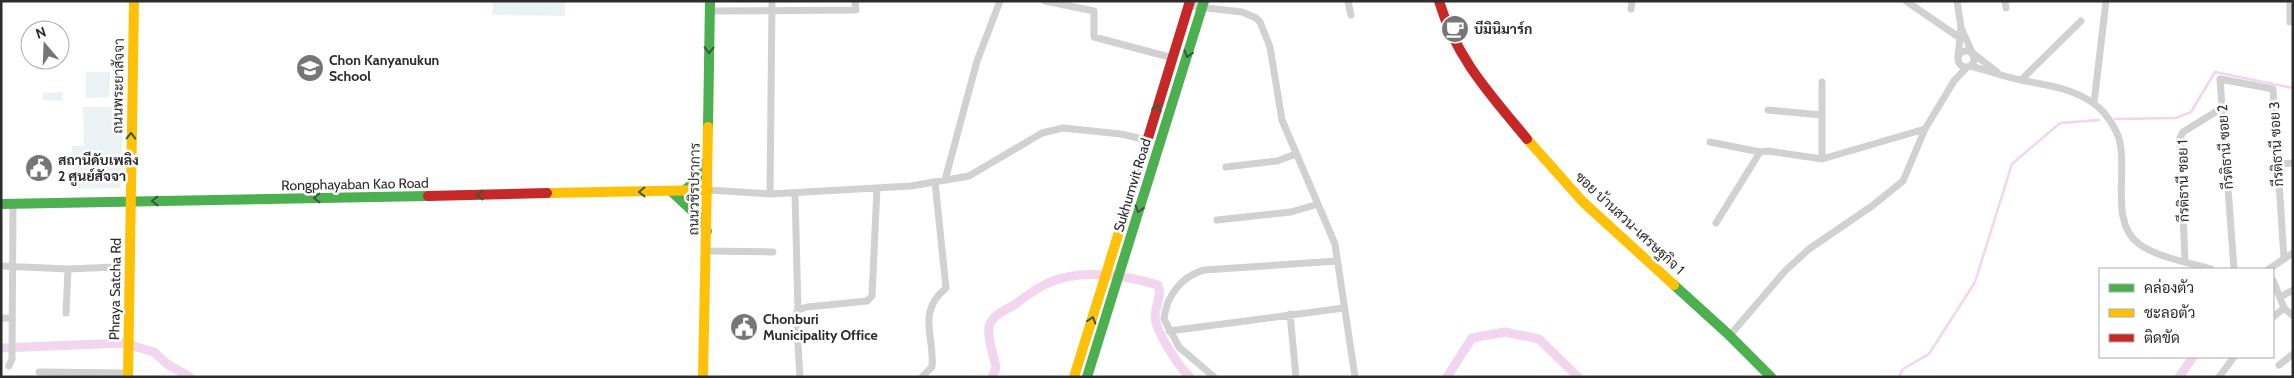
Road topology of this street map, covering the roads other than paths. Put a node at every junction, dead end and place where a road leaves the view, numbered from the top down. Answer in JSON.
{"nodes":[{"id":1,"x":134,"y":1,"type":"edge"},
{"id":2,"x":772,"y":1,"type":"edge"},
{"id":3,"x":855,"y":1,"type":"edge"},
{"id":4,"x":1000,"y":1,"type":"edge"},
{"id":5,"x":1045,"y":1,"type":"edge"},
{"id":6,"x":1348,"y":1,"type":"edge"},
{"id":7,"x":1440,"y":1,"type":"edge"},
{"id":8,"x":1632,"y":1,"type":"edge"},
{"id":9,"x":1906,"y":1,"type":"edge"},
{"id":10,"x":1958,"y":1,"type":"edge"},
{"id":11,"x":2106,"y":1,"type":"edge"},
{"id":12,"x":2290,"y":1,"type":"edge"},
{"id":13,"x":1189,"y":4,"type":"edge"},
{"id":14,"x":1203,"y":4,"type":"edge"},
{"id":15,"x":710,"y":6,"type":"edge"},
{"id":16,"x":1631,"y":9,"type":"dead end"},
{"id":17,"x":771,"y":11,"type":"junction"},
{"id":18,"x":1351,"y":15,"type":"dead end"},
{"id":19,"x":2081,"y":22,"type":"dead end"},
{"id":20,"x":2290,"y":22,"type":"dead end"},
{"id":21,"x":1961,"y":27,"type":"junction"},
{"id":22,"x":1960,"y":38,"type":"junction"},
{"id":23,"x":1973,"y":53,"type":"junction"},
{"id":24,"x":1958,"y":57,"type":"junction"},
{"id":25,"x":1173,"y":58,"type":"junction"},
{"id":26,"x":1969,"y":67,"type":"junction"},
{"id":27,"x":1999,"y":74,"type":"junction"},
{"id":28,"x":2021,"y":80,"type":"junction"},
{"id":29,"x":1954,"y":81,"type":"junction"},
{"id":30,"x":1822,"y":82,"type":"dead end"},
{"id":31,"x":2273,"y":89,"type":"joint"},
{"id":32,"x":2094,"y":103,"type":"junction"},
{"id":33,"x":2222,"y":108,"type":"junction"},
{"id":34,"x":1768,"y":110,"type":"dead end"},
{"id":35,"x":1822,"y":115,"type":"junction"},
{"id":36,"x":1924,"y":128,"type":"junction"},
{"id":37,"x":1147,"y":140,"type":"junction"},
{"id":38,"x":1710,"y":142,"type":"dead end"},
{"id":39,"x":1760,"y":152,"type":"junction"},
{"id":40,"x":708,"y":153,"type":"junction"},
{"id":41,"x":1296,"y":154,"type":"junction"},
{"id":42,"x":1822,"y":159,"type":"junction"},
{"id":43,"x":2293,"y":163,"type":"edge"},
{"id":44,"x":2277,"y":164,"type":"junction"},
{"id":45,"x":1226,"y":167,"type":"dead end"},
{"id":46,"x":944,"y":180,"type":"junction"},
{"id":47,"x":935,"y":182,"type":"junction"},
{"id":48,"x":877,"y":188,"type":"junction"},
{"id":49,"x":708,"y":190,"type":"junction"},
{"id":50,"x":671,"y":191,"type":"junction"},
{"id":51,"x":684,"y":191,"type":"junction"},
{"id":52,"x":795,"y":193,"type":"junction"},
{"id":53,"x":770,"y":194,"type":"junction"},
{"id":54,"x":129,"y":202,"type":"junction"},
{"id":55,"x":1,"y":204,"type":"edge"},
{"id":56,"x":13,"y":204,"type":"junction"},
{"id":57,"x":1318,"y":204,"type":"junction"},
{"id":58,"x":1217,"y":220,"type":"dead end"},
{"id":59,"x":1716,"y":223,"type":"dead end"},
{"id":60,"x":707,"y":232,"type":"junction"},
{"id":61,"x":706,"y":251,"type":"junction"},
{"id":62,"x":773,"y":252,"type":"dead end"},
{"id":63,"x":2293,"y":253,"type":"edge"},
{"id":64,"x":2284,"y":259,"type":"junction"},
{"id":65,"x":1337,"y":261,"type":"junction"},
{"id":66,"x":2185,"y":262,"type":"junction"},
{"id":67,"x":1,"y":266,"type":"edge"},
{"id":68,"x":13,"y":267,"type":"junction"},
{"id":69,"x":116,"y":268,"type":"dead end"},
{"id":70,"x":2207,"y":268,"type":"edge"},
{"id":71,"x":2234,"y":268,"type":"edge"},
{"id":72,"x":2270,"y":268,"type":"edge"},
{"id":73,"x":68,"y":269,"type":"junction"},
{"id":74,"x":2274,"y":282,"type":"edge"},
{"id":75,"x":2293,"y":290,"type":"edge"},
{"id":76,"x":2280,"y":297,"type":"junction"},
{"id":77,"x":1344,"y":308,"type":"junction"},
{"id":78,"x":2284,"y":308,"type":"junction"},
{"id":79,"x":798,"y":310,"type":"junction"},
{"id":80,"x":66,"y":313,"type":"dead end"},
{"id":81,"x":1290,"y":314,"type":"junction"},
{"id":82,"x":2274,"y":316,"type":"edge"},
{"id":83,"x":2293,"y":316,"type":"edge"},
{"id":84,"x":1,"y":318,"type":"edge"},
{"id":85,"x":12,"y":318,"type":"junction"},
{"id":86,"x":1169,"y":331,"type":"junction"},
{"id":87,"x":1731,"y":334,"type":"junction"},
{"id":88,"x":1083,"y":349,"type":"junction"},
{"id":89,"x":1094,"y":353,"type":"junction"},
{"id":90,"x":2293,"y":354,"type":"edge"},
{"id":91,"x":2233,"y":358,"type":"edge"},
{"id":92,"x":10,"y":363,"type":"dead end"},
{"id":93,"x":2279,"y":365,"type":"dead end"},
{"id":94,"x":39,"y":372,"type":"dead end"},
{"id":95,"x":128,"y":375,"type":"edge"},
{"id":96,"x":703,"y":377,"type":"edge"},
{"id":97,"x":800,"y":377,"type":"edge"},
{"id":98,"x":922,"y":377,"type":"edge"},
{"id":99,"x":1074,"y":377,"type":"edge"},
{"id":100,"x":1087,"y":377,"type":"edge"},
{"id":101,"x":1214,"y":377,"type":"edge"},
{"id":102,"x":1296,"y":377,"type":"edge"},
{"id":103,"x":1355,"y":377,"type":"edge"},
{"id":104,"x":1771,"y":377,"type":"edge"},
{"id":105,"x":2219,"y":377,"type":"edge"}],
"edges":[{"from":54,"to":1,"type":"street","name":"ถนนพระยาสัจจา","one_way":true},
{"from":2,"to":17,"type":"street"},
{"from":3,"to":17,"type":"street"},
{"from":4,"to":46,"type":"street"},
{"from":5,"to":25,"type":"street"},
{"from":6,"to":18,"type":"street"},
{"from":7,"to":87,"type":"street","name":"ซอย บ้านสวน-เศรษฐกิจ 1"},
{"from":8,"to":16,"type":"street"},
{"from":9,"to":22,"type":"street"},
{"from":10,"to":21,"type":"street"},
{"from":11,"to":32,"type":"street"},
{"from":12,"to":20,"type":"street"},
{"from":13,"to":14,"type":"street"},
{"from":13,"to":25,"type":"street","name":"Sukhumvit Road"},
{"from":14,"to":41,"type":"street"},
{"from":14,"to":89,"type":"street","name":"Sukhumvit Road","one_way":true},
{"from":15,"to":17,"type":"street"},
{"from":15,"to":40,"type":"street","name":"ถนนวชิรปราการ","one_way":true},
{"from":17,"to":53,"type":"street"},
{"from":19,"to":28,"type":"street"},
{"from":21,"to":22,"type":"street"},
{"from":21,"to":23,"type":"street"},
{"from":22,"to":24,"type":"street"},
{"from":23,"to":24,"type":"street"},
{"from":23,"to":26,"type":"street"},
{"from":23,"to":27,"type":"street"},
{"from":24,"to":26,"type":"street"},
{"from":24,"to":29,"type":"street"},
{"from":37,"to":25,"type":"street","name":"Sukhumvit Road","one_way":true},
{"from":26,"to":27,"type":"street"},
{"from":26,"to":29,"type":"street"},
{"from":27,"to":28,"type":"street"},
{"from":28,"to":32,"type":"street"},
{"from":29,"to":36,"type":"street"},
{"from":30,"to":35,"type":"street"},
{"from":31,"to":33,"type":"street","name":"กีรติธานี ซอย 2"},
{"from":31,"to":44,"type":"street","name":"กีรติธานี ซอย 3"},
{"from":32,"to":66,"type":"street"},
{"from":33,"to":66,"type":"street","name":"กีรติธานี ซอย 1"},
{"from":33,"to":71,"type":"street","name":"กีรติธานี ซอย 2"},
{"from":34,"to":35,"type":"street"},
{"from":35,"to":42,"type":"street"},
{"from":36,"to":42,"type":"street"},
{"from":36,"to":87,"type":"street"},
{"from":37,"to":46,"type":"street"},
{"from":88,"to":37,"type":"street","name":"Sukhumvit Road","one_way":true},
{"from":38,"to":39,"type":"street"},
{"from":39,"to":42,"type":"street"},
{"from":39,"to":59,"type":"street"},
{"from":40,"to":49,"type":"street","name":"ถนนวชิรปราการ"},
{"from":40,"to":51,"type":"street"},
{"from":41,"to":45,"type":"street"},
{"from":41,"to":57,"type":"street"},
{"from":43,"to":44,"type":"street"},
{"from":44,"to":64,"type":"street","name":"กีรติธานี ซอย 3"},
{"from":46,"to":47,"type":"street"},
{"from":47,"to":48,"type":"street"},
{"from":47,"to":98,"type":"street"},
{"from":48,"to":52,"type":"street"},
{"from":48,"to":79,"type":"street"},
{"from":49,"to":51,"type":"street","name":"Rongphayaban Kao Road"},
{"from":49,"to":53,"type":"street"},
{"from":49,"to":60,"type":"street","name":"ถนนวชิรปราการ"},
{"from":50,"to":51,"type":"street","name":"Rongphayaban Kao Road"},
{"from":50,"to":54,"type":"street","name":"Rongphayaban Kao Road","one_way":true},
{"from":50,"to":60,"type":"street"},
{"from":52,"to":53,"type":"street"},
{"from":52,"to":79,"type":"street"},
{"from":54,"to":56,"type":"street","name":"Rongphayaban Kao Road"},
{"from":54,"to":95,"type":"street","name":"Phraya Satcha Rd"},
{"from":55,"to":56,"type":"street","name":"Rongphayaban Kao Road"},
{"from":56,"to":68,"type":"street"},
{"from":57,"to":58,"type":"street"},
{"from":57,"to":65,"type":"street"},
{"from":60,"to":61,"type":"street","name":"ถนนวชิรปราการ"},
{"from":61,"to":62,"type":"street"},
{"from":61,"to":96,"type":"street","name":"ถนนวชิรปราการ"},
{"from":63,"to":64,"type":"street"},
{"from":64,"to":72,"type":"street"},
{"from":65,"to":77,"type":"street"},
{"from":65,"to":86,"type":"street"},
{"from":66,"to":70,"type":"street"},
{"from":67,"to":68,"type":"street"},
{"from":68,"to":73,"type":"street"},
{"from":68,"to":85,"type":"street"},
{"from":69,"to":73,"type":"street"},
{"from":73,"to":80,"type":"street"},
{"from":74,"to":76,"type":"street"},
{"from":75,"to":76,"type":"street"},
{"from":76,"to":78,"type":"street"},
{"from":77,"to":81,"type":"street"},
{"from":77,"to":103,"type":"street"},
{"from":78,"to":82,"type":"street"},
{"from":78,"to":83,"type":"street"},
{"from":79,"to":97,"type":"street"},
{"from":81,"to":86,"type":"street"},
{"from":81,"to":102,"type":"street"},
{"from":84,"to":85,"type":"street"},
{"from":85,"to":92,"type":"street"},
{"from":86,"to":101,"type":"street"},
{"from":87,"to":104,"type":"street","name":"ซอย บ้านสวน-เศรษฐกิจ 1"},
{"from":88,"to":89,"type":"street"},
{"from":88,"to":99,"type":"street","name":"Sukhumvit Road"},
{"from":89,"to":100,"type":"street","name":"Sukhumvit Road"},
{"from":90,"to":93,"type":"street"},
{"from":91,"to":105,"type":"street"},
{"from":94,"to":95,"type":"street"}]}
